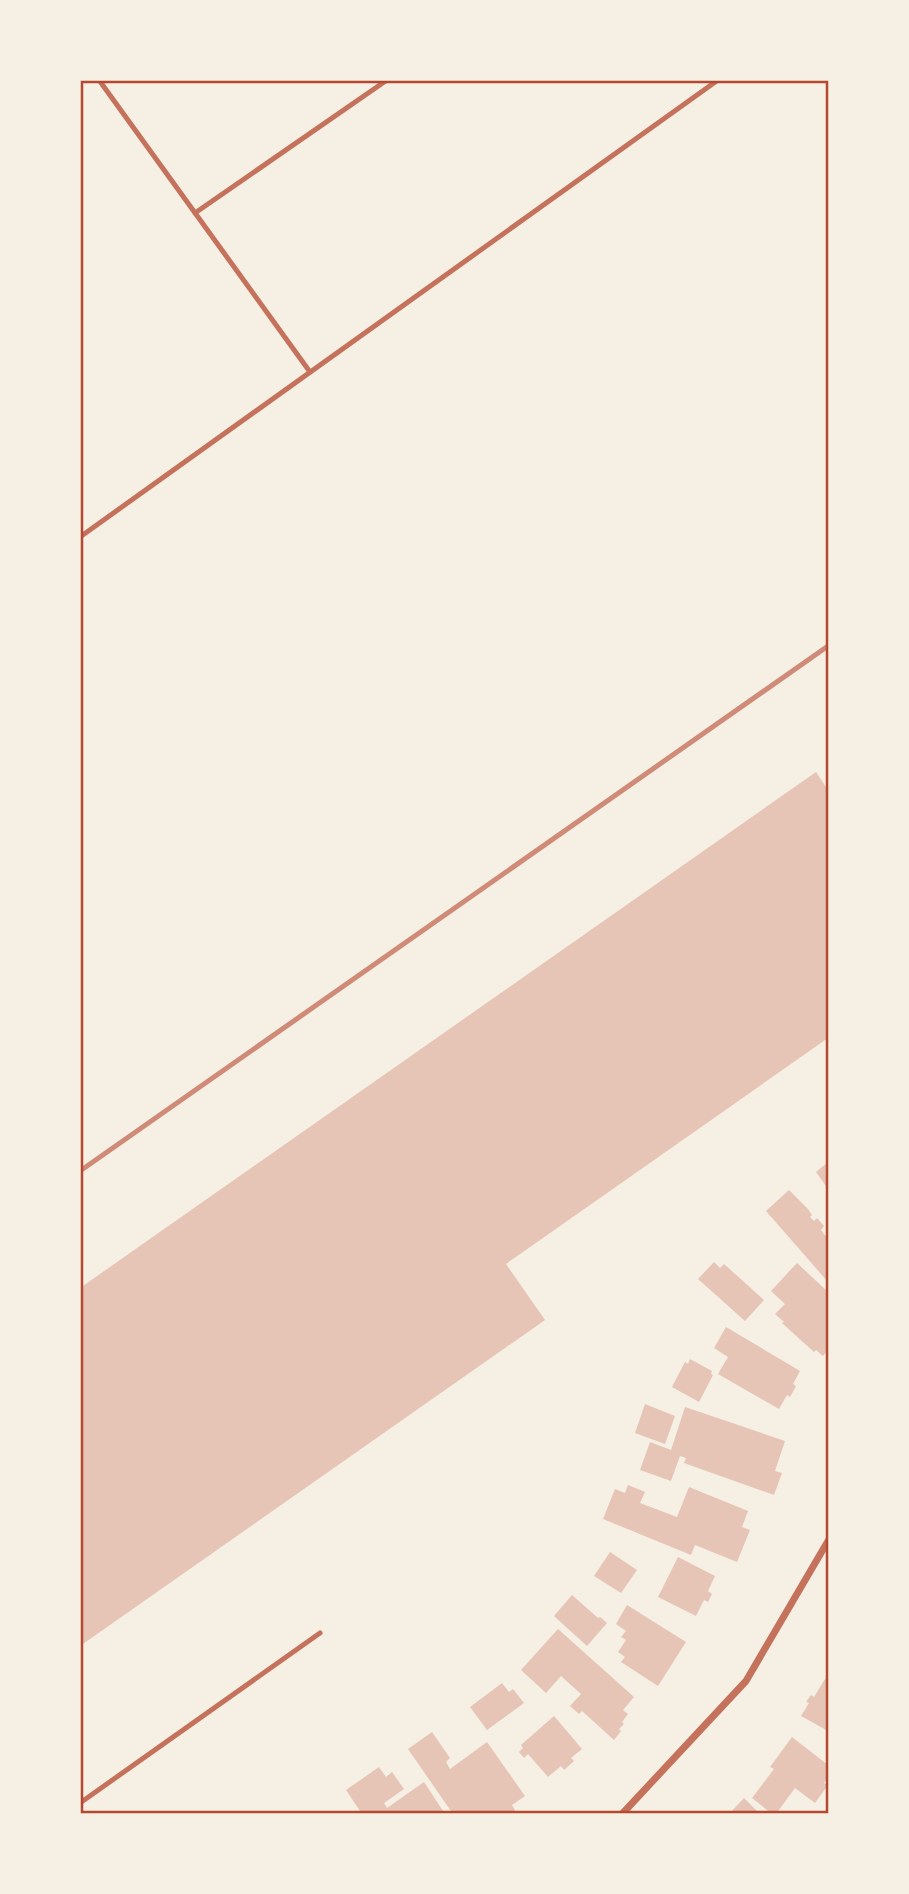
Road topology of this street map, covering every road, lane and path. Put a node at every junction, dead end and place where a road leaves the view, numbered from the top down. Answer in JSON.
{"nodes":[{"id":1,"x":99,"y":80,"type":"edge"},
{"id":2,"x":387,"y":80,"type":"edge"},
{"id":3,"x":718,"y":80,"type":"edge"},
{"id":4,"x":195,"y":213,"type":"junction"},
{"id":5,"x":310,"y":372,"type":"junction"},
{"id":6,"x":80,"y":537,"type":"edge"},
{"id":7,"x":828,"y":1541,"type":"edge"},
{"id":8,"x":320,"y":1633,"type":"dead end"},
{"id":9,"x":80,"y":1803,"type":"edge"},
{"id":10,"x":622,"y":1814,"type":"edge"}],
"edges":[{"from":1,"to":4,"type":"lane"},
{"from":2,"to":4,"type":"lane"},
{"from":3,"to":5,"type":"lane"},
{"from":4,"to":5,"type":"lane"},
{"from":5,"to":6,"type":"lane"},
{"from":7,"to":10,"type":"street"},
{"from":8,"to":9,"type":"lane"}]}
